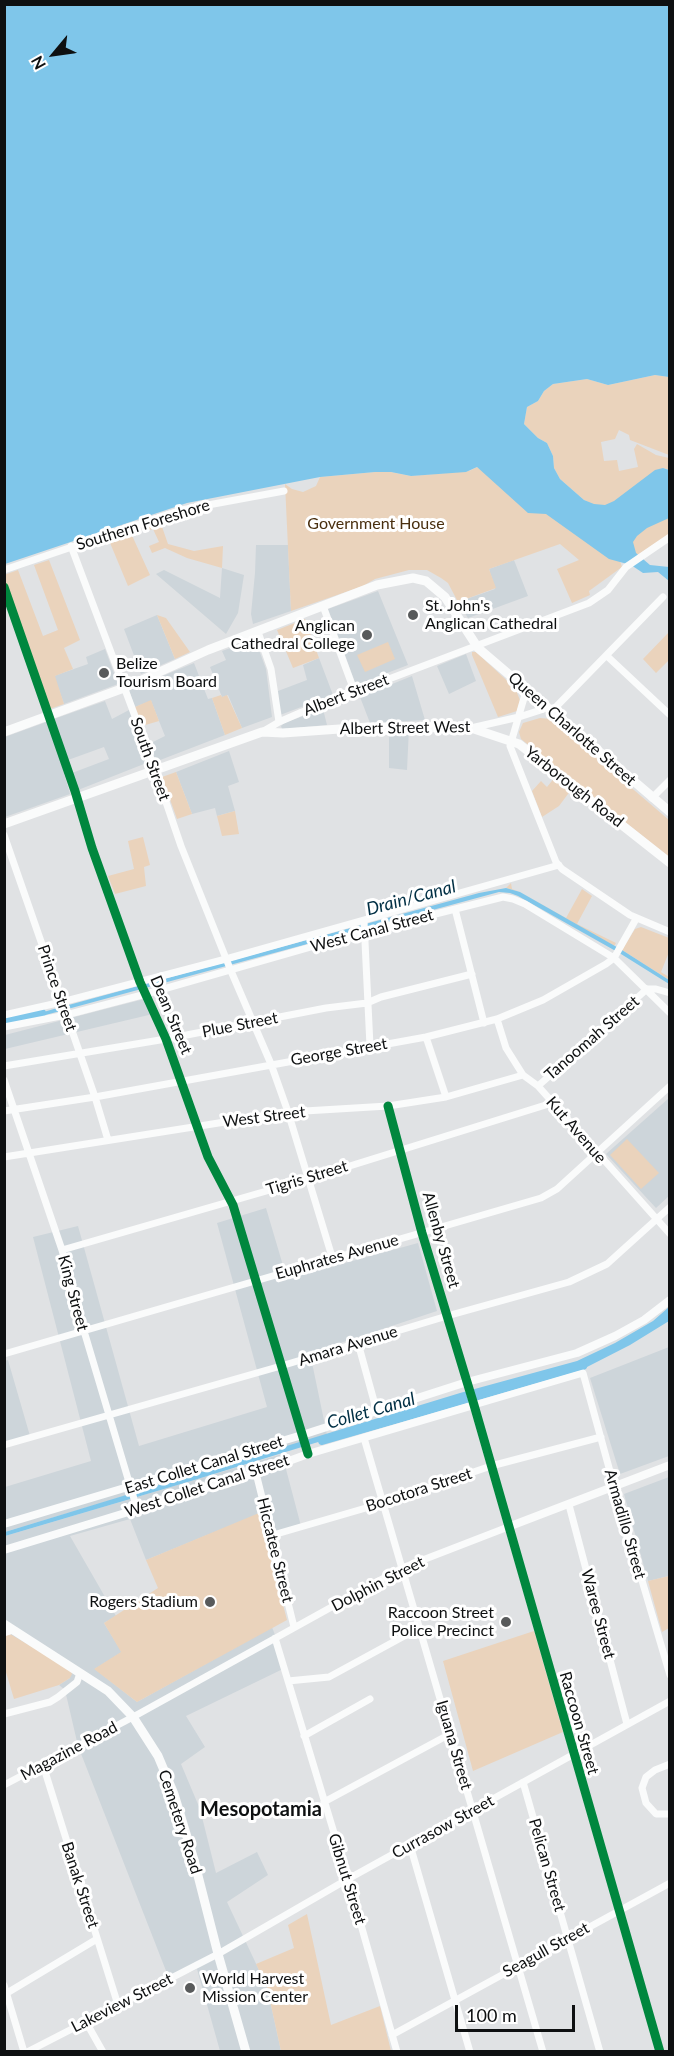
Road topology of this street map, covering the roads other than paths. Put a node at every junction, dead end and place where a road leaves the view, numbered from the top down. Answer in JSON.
{"nodes":[{"id":1,"x":284,"y":491,"type":"dead end"},
{"id":2,"x":669,"y":537,"type":"edge"},
{"id":3,"x":71,"y":546,"type":"junction"},
{"id":4,"x":4,"y":570,"type":"edge"},
{"id":5,"x":4,"y":587,"type":"edge"},
{"id":6,"x":663,"y":597,"type":"dead end"},
{"id":7,"x":323,"y":606,"type":"junction"},
{"id":8,"x":258,"y":632,"type":"junction"},
{"id":9,"x":476,"y":646,"type":"junction"},
{"id":10,"x":607,"y":656,"type":"junction"},
{"id":11,"x":124,"y":688,"type":"junction"},
{"id":12,"x":526,"y":691,"type":"junction"},
{"id":13,"x":355,"y":693,"type":"junction"},
{"id":14,"x":549,"y":710,"type":"junction"},
{"id":15,"x":669,"y":714,"type":"edge"},
{"id":16,"x":50,"y":715,"type":"junction"},
{"id":17,"x":519,"y":717,"type":"junction"},
{"id":18,"x":279,"y":722,"type":"junction"},
{"id":19,"x":471,"y":728,"type":"junction"},
{"id":20,"x":4,"y":732,"type":"edge"},
{"id":21,"x":262,"y":732,"type":"junction"},
{"id":22,"x":510,"y":740,"type":"junction"},
{"id":23,"x":155,"y":771,"type":"junction"},
{"id":24,"x":669,"y":780,"type":"edge"},
{"id":25,"x":652,"y":798,"type":"junction"},
{"id":26,"x":77,"y":799,"type":"junction"},
{"id":27,"x":669,"y":812,"type":"edge"},
{"id":28,"x":4,"y":824,"type":"edge"},
{"id":29,"x":4,"y":835,"type":"edge"},
{"id":30,"x":669,"y":863,"type":"edge"},
{"id":31,"x":558,"y":866,"type":"junction"},
{"id":32,"x":455,"y":909,"type":"junction"},
{"id":33,"x":636,"y":919,"type":"junction"},
{"id":34,"x":365,"y":926,"type":"junction"},
{"id":35,"x":669,"y":932,"type":"edge"},
{"id":36,"x":616,"y":952,"type":"junction"},
{"id":37,"x":229,"y":965,"type":"junction"},
{"id":38,"x":472,"y":974,"type":"junction"},
{"id":39,"x":143,"y":988,"type":"junction"},
{"id":40,"x":647,"y":990,"type":"junction"},
{"id":41,"x":669,"y":993,"type":"edge"},
{"id":42,"x":367,"y":1003,"type":"junction"},
{"id":43,"x":64,"y":1008,"type":"junction"},
{"id":44,"x":669,"y":1013,"type":"edge"},
{"id":45,"x":4,"y":1014,"type":"edge"},
{"id":46,"x":497,"y":1019,"type":"junction"},
{"id":47,"x":255,"y":1023,"type":"junction"},
{"id":48,"x":484,"y":1023,"type":"junction"},
{"id":49,"x":4,"y":1028,"type":"edge"},
{"id":50,"x":426,"y":1037,"type":"junction"},
{"id":51,"x":166,"y":1039,"type":"junction"},
{"id":52,"x":370,"y":1046,"type":"junction"},
{"id":53,"x":80,"y":1054,"type":"junction"},
{"id":54,"x":271,"y":1064,"type":"junction"},
{"id":55,"x":4,"y":1066,"type":"edge"},
{"id":56,"x":523,"y":1076,"type":"junction"},
{"id":57,"x":4,"y":1080,"type":"edge"},
{"id":58,"x":182,"y":1081,"type":"junction"},
{"id":59,"x":538,"y":1086,"type":"junction"},
{"id":60,"x":669,"y":1086,"type":"edge"},
{"id":61,"x":95,"y":1097,"type":"junction"},
{"id":62,"x":446,"y":1097,"type":"junction"},
{"id":63,"x":552,"y":1103,"type":"junction"},
{"id":64,"x":388,"y":1106,"type":"junction"},
{"id":65,"x":15,"y":1109,"type":"junction"},
{"id":66,"x":4,"y":1111,"type":"edge"},
{"id":67,"x":288,"y":1112,"type":"junction"},
{"id":68,"x":198,"y":1126,"type":"junction"},
{"id":69,"x":108,"y":1140,"type":"junction"},
{"id":70,"x":400,"y":1149,"type":"junction"},
{"id":71,"x":29,"y":1152,"type":"junction"},
{"id":72,"x":596,"y":1153,"type":"junction"},
{"id":73,"x":4,"y":1157,"type":"edge"},
{"id":74,"x":308,"y":1179,"type":"junction"},
{"id":75,"x":231,"y":1201,"type":"junction"},
{"id":76,"x":669,"y":1207,"type":"edge"},
{"id":77,"x":656,"y":1219,"type":"junction"},
{"id":78,"x":422,"y":1233,"type":"junction"},
{"id":79,"x":669,"y":1234,"type":"edge"},
{"id":80,"x":62,"y":1250,"type":"junction"},
{"id":81,"x":333,"y":1260,"type":"junction"},
{"id":82,"x":255,"y":1281,"type":"junction"},
{"id":83,"x":669,"y":1300,"type":"edge"},
{"id":84,"x":447,"y":1316,"type":"junction"},
{"id":85,"x":84,"y":1331,"type":"junction"},
{"id":86,"x":358,"y":1343,"type":"junction"},
{"id":87,"x":4,"y":1354,"type":"edge"},
{"id":88,"x":281,"y":1366,"type":"junction"},
{"id":89,"x":584,"y":1373,"type":"joint"},
{"id":90,"x":468,"y":1384,"type":"junction"},
{"id":91,"x":473,"y":1403,"type":"junction"},
{"id":92,"x":377,"y":1412,"type":"junction"},
{"id":93,"x":109,"y":1415,"type":"junction"},
{"id":94,"x":601,"y":1437,"type":"junction"},
{"id":95,"x":303,"y":1438,"type":"junction"},
{"id":96,"x":364,"y":1438,"type":"junction"},
{"id":97,"x":4,"y":1446,"type":"edge"},
{"id":98,"x":307,"y":1451,"type":"junction"},
{"id":99,"x":669,"y":1465,"type":"edge"},
{"id":100,"x":490,"y":1466,"type":"junction"},
{"id":101,"x":256,"y":1473,"type":"junction"},
{"id":102,"x":614,"y":1486,"type":"junction"},
{"id":103,"x":130,"y":1490,"type":"junction"},
{"id":104,"x":383,"y":1503,"type":"junction"},
{"id":105,"x":136,"y":1505,"type":"junction"},
{"id":106,"x":568,"y":1505,"type":"junction"},
{"id":107,"x":4,"y":1524,"type":"edge"},
{"id":108,"x":508,"y":1527,"type":"junction"},
{"id":109,"x":273,"y":1535,"type":"junction"},
{"id":110,"x":4,"y":1550,"type":"edge"},
{"id":111,"x":402,"y":1568,"type":"junction"},
{"id":112,"x":4,"y":1624,"type":"edge"},
{"id":113,"x":294,"y":1627,"type":"junction"},
{"id":114,"x":420,"y":1628,"type":"junction"},
{"id":115,"x":9,"y":1631,"type":"edge"},
{"id":116,"x":275,"y":1638,"type":"junction"},
{"id":117,"x":80,"y":1673,"type":"junction"},
{"id":118,"x":669,"y":1674,"type":"edge"},
{"id":119,"x":288,"y":1681,"type":"junction"},
{"id":120,"x":370,"y":1699,"type":"dead end"},
{"id":121,"x":669,"y":1701,"type":"edge"},
{"id":122,"x":4,"y":1714,"type":"edge"},
{"id":123,"x":133,"y":1717,"type":"junction"},
{"id":124,"x":627,"y":1724,"type":"junction"},
{"id":125,"x":450,"y":1734,"type":"junction"},
{"id":126,"x":304,"y":1736,"type":"junction"},
{"id":127,"x":573,"y":1754,"type":"junction"},
{"id":128,"x":669,"y":1764,"type":"edge"},
{"id":129,"x":43,"y":1765,"type":"junction"},
{"id":130,"x":523,"y":1782,"type":"junction"},
{"id":131,"x":4,"y":1785,"type":"edge"},
{"id":132,"x":324,"y":1802,"type":"junction"},
{"id":133,"x":473,"y":1811,"type":"junction"},
{"id":134,"x":669,"y":1814,"type":"edge"},
{"id":135,"x":410,"y":1845,"type":"junction"},
{"id":136,"x":348,"y":1879,"type":"junction"},
{"id":137,"x":669,"y":1883,"type":"edge"},
{"id":138,"x":620,"y":1909,"type":"junction"},
{"id":139,"x":97,"y":1939,"type":"junction"},
{"id":140,"x":568,"y":1939,"type":"junction"},
{"id":141,"x":218,"y":1954,"type":"junction"},
{"id":142,"x":518,"y":1966,"type":"junction"},
{"id":143,"x":6,"y":1995,"type":"edge"},
{"id":144,"x":455,"y":2000,"type":"junction"},
{"id":145,"x":118,"y":2005,"type":"junction"},
{"id":146,"x":86,"y":2022,"type":"junction"},
{"id":147,"x":392,"y":2035,"type":"junction"},
{"id":148,"x":25,"y":2052,"type":"edge"},
{"id":149,"x":103,"y":2052,"type":"edge"},
{"id":150,"x":246,"y":2052,"type":"edge"},
{"id":151,"x":397,"y":2052,"type":"edge"},
{"id":152,"x":470,"y":2052,"type":"edge"},
{"id":153,"x":543,"y":2052,"type":"edge"},
{"id":154,"x":600,"y":2052,"type":"edge"},
{"id":155,"x":660,"y":2052,"type":"edge"}],
"edges":[{"from":1,"to":3,"type":"street","name":"Southern Foreshore"},
{"from":2,"to":9,"type":"street","name":"Albert Street"},
{"from":3,"to":4,"type":"street","name":"Southern Foreshore"},
{"from":3,"to":11,"type":"street","name":"South Street"},
{"from":5,"to":16,"type":"street","name":"Dean Street"},
{"from":6,"to":10,"type":"street","name":"Albert Street West"},
{"from":7,"to":8,"type":"main road","name":"Queen Charlotte Street"},
{"from":7,"to":9,"type":"main road","name":"Queen Charlotte Street"},
{"from":7,"to":13,"type":"street"},
{"from":8,"to":11,"type":"main road","name":"Queen Charlotte Street"},
{"from":8,"to":18,"type":"street"},
{"from":9,"to":12,"type":"main road","name":"Queen Charlotte Street"},
{"from":9,"to":13,"type":"street","name":"Albert Street"},
{"from":10,"to":14,"type":"street","name":"Albert Street West"},
{"from":10,"to":15,"type":"street"},
{"from":11,"to":16,"type":"main road","name":"Queen Charlotte Street"},
{"from":11,"to":23,"type":"street","name":"South Street"},
{"from":12,"to":14,"type":"main road","name":"Queen Charlotte Street"},
{"from":12,"to":17,"type":"street"},
{"from":13,"to":18,"type":"street","name":"Albert Street"},
{"from":14,"to":17,"type":"street","name":"Albert Street West"},
{"from":14,"to":25,"type":"main road","name":"Queen Charlotte Street"},
{"from":16,"to":20,"type":"main road","name":"Queen Charlotte Street"},
{"from":16,"to":26,"type":"street","name":"Dean Street"},
{"from":17,"to":19,"type":"street","name":"Albert Street West"},
{"from":17,"to":22,"type":"street"},
{"from":18,"to":21,"type":"street","name":"Albert Street"},
{"from":19,"to":21,"type":"main road","name":"Albert Street West"},
{"from":19,"to":22,"type":"main road","name":"Yarborough Road"},
{"from":21,"to":23,"type":"main road","name":"Albert Street"},
{"from":22,"to":30,"type":"main road","name":"Yarborough Road"},
{"from":22,"to":31,"type":"street"},
{"from":23,"to":26,"type":"main road","name":"Albert Street"},
{"from":23,"to":37,"type":"street","name":"South Street"},
{"from":24,"to":25,"type":"street"},
{"from":25,"to":27,"type":"main road","name":"Queen Charlotte Street"},
{"from":26,"to":28,"type":"main road","name":"Albert Street"},
{"from":26,"to":39,"type":"street","name":"Dean Street"},
{"from":29,"to":43,"type":"street","name":"Prince Street"},
{"from":31,"to":33,"type":"street"},
{"from":31,"to":34,"type":"street"},
{"from":32,"to":34,"type":"street","name":"West Canal Street"},
{"from":32,"to":36,"type":"street","name":"West Canal Street"},
{"from":32,"to":38,"type":"street"},
{"from":33,"to":35,"type":"street"},
{"from":33,"to":36,"type":"street","name":"George Street"},
{"from":34,"to":37,"type":"street"},
{"from":34,"to":37,"type":"street","name":"West Canal Street"},
{"from":34,"to":42,"type":"street"},
{"from":36,"to":40,"type":"street","name":"West Canal Street"},
{"from":36,"to":46,"type":"street","name":"George Street"},
{"from":37,"to":39,"type":"street"},
{"from":37,"to":39,"type":"street","name":"West Canal Street"},
{"from":37,"to":47,"type":"street","name":"South Street"},
{"from":38,"to":42,"type":"street","name":"Plue Street"},
{"from":38,"to":48,"type":"street"},
{"from":39,"to":43,"type":"street","name":"West Canal Street"},
{"from":39,"to":43,"type":"street"},
{"from":39,"to":51,"type":"street","name":"Dean Street"},
{"from":40,"to":41,"type":"street"},
{"from":40,"to":44,"type":"street","name":"West Canal Street"},
{"from":40,"to":59,"type":"street","name":"Tanoomah Street"},
{"from":42,"to":47,"type":"street","name":"Plue Street"},
{"from":42,"to":52,"type":"street"},
{"from":43,"to":45,"type":"street"},
{"from":43,"to":49,"type":"street","name":"West Canal Street"},
{"from":43,"to":53,"type":"street","name":"Prince Street"},
{"from":46,"to":48,"type":"street","name":"George Street"},
{"from":46,"to":56,"type":"street","name":"Kut Avenue"},
{"from":47,"to":51,"type":"street","name":"Plue Street"},
{"from":47,"to":54,"type":"street","name":"South Street"},
{"from":48,"to":50,"type":"street","name":"George Street"},
{"from":50,"to":52,"type":"street","name":"George Street"},
{"from":50,"to":62,"type":"street"},
{"from":51,"to":53,"type":"street","name":"Plue Street"},
{"from":51,"to":58,"type":"street","name":"Dean Street"},
{"from":52,"to":54,"type":"street","name":"George Street"},
{"from":53,"to":55,"type":"street","name":"Plue Street"},
{"from":53,"to":61,"type":"street","name":"Prince Street"},
{"from":54,"to":58,"type":"street","name":"George Street"},
{"from":54,"to":67,"type":"street","name":"South Street"},
{"from":56,"to":59,"type":"street","name":"Kut Avenue"},
{"from":56,"to":62,"type":"street","name":"West Street"},
{"from":57,"to":65,"type":"street","name":"King Street"},
{"from":58,"to":61,"type":"street","name":"George Street"},
{"from":58,"to":68,"type":"street","name":"Dean Street"},
{"from":59,"to":63,"type":"street","name":"Kut Avenue"},
{"from":60,"to":72,"type":"street","name":"Euphrates Avenue"},
{"from":61,"to":65,"type":"street","name":"George Street"},
{"from":61,"to":69,"type":"street","name":"Prince Street"},
{"from":62,"to":64,"type":"street","name":"West Street"},
{"from":63,"to":70,"type":"street","name":"Tigris Street"},
{"from":63,"to":72,"type":"street","name":"Kut Avenue"},
{"from":64,"to":67,"type":"street","name":"West Street"},
{"from":64,"to":70,"type":"street","name":"Allenby Street"},
{"from":65,"to":66,"type":"street","name":"George Street"},
{"from":65,"to":71,"type":"street","name":"King Street"},
{"from":67,"to":68,"type":"street","name":"West Street"},
{"from":67,"to":74,"type":"street","name":"South Street"},
{"from":68,"to":69,"type":"street","name":"West Street"},
{"from":68,"to":75,"type":"street","name":"Dean Street"},
{"from":69,"to":71,"type":"street","name":"West Street"},
{"from":70,"to":74,"type":"street","name":"Tigris Street"},
{"from":70,"to":78,"type":"street","name":"Allenby Street"},
{"from":71,"to":73,"type":"street","name":"West Street"},
{"from":71,"to":80,"type":"street","name":"King Street"},
{"from":72,"to":77,"type":"street","name":"Kut Avenue"},
{"from":72,"to":78,"type":"street","name":"Euphrates Avenue"},
{"from":74,"to":75,"type":"street","name":"Tigris Street"},
{"from":74,"to":81,"type":"street","name":"South Street"},
{"from":75,"to":80,"type":"street","name":"Tigris Street"},
{"from":75,"to":82,"type":"street","name":"Dean Street"},
{"from":76,"to":77,"type":"street","name":"Amara Avenue"},
{"from":77,"to":79,"type":"street","name":"Kut Avenue"},
{"from":77,"to":84,"type":"street","name":"Amara Avenue"},
{"from":78,"to":81,"type":"street","name":"Euphrates Avenue"},
{"from":78,"to":84,"type":"street","name":"Allenby Street"},
{"from":80,"to":85,"type":"street","name":"King Street"},
{"from":81,"to":82,"type":"street","name":"Euphrates Avenue"},
{"from":82,"to":85,"type":"street","name":"Euphrates Avenue"},
{"from":82,"to":88,"type":"street","name":"Dean Street"},
{"from":83,"to":90,"type":"street","name":"East Collet Canal Street"},
{"from":84,"to":86,"type":"street","name":"Amara Avenue"},
{"from":84,"to":90,"type":"street","name":"Allenby Street"},
{"from":85,"to":87,"type":"street","name":"Euphrates Avenue"},
{"from":85,"to":93,"type":"street","name":"King Street"},
{"from":86,"to":88,"type":"street","name":"Amara Avenue"},
{"from":86,"to":92,"type":"street"},
{"from":88,"to":93,"type":"street","name":"Amara Avenue"},
{"from":88,"to":95,"type":"street","name":"Dean Street"},
{"from":89,"to":91,"type":"street","name":"West Collet Canal Street"},
{"from":89,"to":94,"type":"street","name":"Armadillo Street"},
{"from":90,"to":91,"type":"street","name":"Raccoon Street"},
{"from":90,"to":92,"type":"street","name":"East Collet Canal Street"},
{"from":91,"to":96,"type":"street","name":"West Collet Canal Street"},
{"from":91,"to":100,"type":"street","name":"Raccoon Street"},
{"from":92,"to":95,"type":"street","name":"East Collet Canal Street"},
{"from":93,"to":97,"type":"street","name":"Amara Avenue"},
{"from":93,"to":103,"type":"street","name":"King Street"},
{"from":94,"to":100,"type":"street","name":"Bocotora Street"},
{"from":94,"to":102,"type":"street","name":"Armadillo Street"},
{"from":95,"to":98,"type":"street","name":"Dean Street"},
{"from":95,"to":103,"type":"street","name":"East Collet Canal Street"},
{"from":96,"to":98,"type":"street","name":"West Collet Canal Street"},
{"from":96,"to":104,"type":"street","name":"Iguana Street"},
{"from":98,"to":101,"type":"street","name":"West Collet Canal Street"},
{"from":99,"to":102,"type":"street","name":"Dolphin Street"},
{"from":100,"to":104,"type":"street","name":"Bocotora Street"},
{"from":100,"to":108,"type":"street","name":"Raccoon Street"},
{"from":101,"to":105,"type":"street","name":"West Collet Canal Street"},
{"from":101,"to":109,"type":"street","name":"Hiccatee Street"},
{"from":102,"to":106,"type":"street","name":"Dolphin Street"},
{"from":102,"to":118,"type":"street","name":"Armadillo Street"},
{"from":103,"to":105,"type":"street","name":"King Street"},
{"from":103,"to":107,"type":"street","name":"East Collet Canal Street"},
{"from":104,"to":109,"type":"street","name":"Bocotora Street"},
{"from":104,"to":111,"type":"street","name":"Iguana Street"},
{"from":105,"to":110,"type":"street","name":"West Collet Canal Street"},
{"from":106,"to":108,"type":"street","name":"Dolphin Street"},
{"from":106,"to":124,"type":"street","name":"Waree Street"},
{"from":108,"to":111,"type":"street","name":"Dolphin Street"},
{"from":108,"to":127,"type":"street","name":"Raccoon Street"},
{"from":109,"to":113,"type":"street","name":"Hiccatee Street"},
{"from":111,"to":113,"type":"street","name":"Dolphin Street"},
{"from":111,"to":114,"type":"street","name":"Iguana Street"},
{"from":112,"to":115,"type":"main road","name":"Cemetery Road"},
{"from":113,"to":116,"type":"street","name":"Dolphin Street"},
{"from":114,"to":119,"type":"street"},
{"from":114,"to":125,"type":"street","name":"Iguana Street"},
{"from":115,"to":117,"type":"main road","name":"Cemetery Road"},
{"from":116,"to":119,"type":"street","name":"Gibnut Street"},
{"from":116,"to":123,"type":"street","name":"Dolphin Street"},
{"from":117,"to":122,"type":"street"},
{"from":117,"to":123,"type":"main road","name":"Cemetery Road"},
{"from":119,"to":126,"type":"street","name":"Gibnut Street"},
{"from":120,"to":126,"type":"street"},
{"from":121,"to":124,"type":"street","name":"Currasow Street"},
{"from":123,"to":129,"type":"street","name":"Magazine Road"},
{"from":123,"to":141,"type":"main road","name":"Cemetery Road"},
{"from":124,"to":127,"type":"street","name":"Currasow Street"},
{"from":125,"to":132,"type":"street"},
{"from":125,"to":133,"type":"street","name":"Iguana Street"},
{"from":126,"to":132,"type":"street","name":"Gibnut Street"},
{"from":127,"to":130,"type":"street","name":"Currasow Street"},
{"from":127,"to":138,"type":"street","name":"Raccoon Street"},
{"from":128,"to":134,"type":"street"},
{"from":129,"to":131,"type":"street","name":"Magazine Road"},
{"from":129,"to":139,"type":"street","name":"Banak Street"},
{"from":130,"to":133,"type":"street","name":"Currasow Street"},
{"from":130,"to":140,"type":"street","name":"Pelican Street"},
{"from":132,"to":136,"type":"street","name":"Gibnut Street"},
{"from":133,"to":135,"type":"street","name":"Currasow Street"},
{"from":133,"to":142,"type":"street","name":"Iguana Street"},
{"from":135,"to":136,"type":"street","name":"Currasow Street"},
{"from":135,"to":144,"type":"street"},
{"from":136,"to":141,"type":"street","name":"Currasow Street"},
{"from":136,"to":147,"type":"street","name":"Gibnut Street"},
{"from":137,"to":138,"type":"street","name":"Seagull Street"},
{"from":138,"to":140,"type":"street","name":"Seagull Street"},
{"from":138,"to":155,"type":"street","name":"Raccoon Street"},
{"from":139,"to":143,"type":"street"},
{"from":139,"to":145,"type":"street","name":"Banak Street"},
{"from":140,"to":142,"type":"street","name":"Seagull Street"},
{"from":140,"to":154,"type":"street","name":"Pelican Street"},
{"from":141,"to":145,"type":"street","name":"Lakeview Street"},
{"from":141,"to":150,"type":"main road","name":"Cemetery Road"},
{"from":142,"to":144,"type":"street","name":"Seagull Street"},
{"from":142,"to":153,"type":"street","name":"Iguana Street"},
{"from":143,"to":148,"type":"street"},
{"from":144,"to":147,"type":"street","name":"Seagull Street"},
{"from":144,"to":152,"type":"street"},
{"from":145,"to":146,"type":"street","name":"Lakeview Street"},
{"from":146,"to":148,"type":"street","name":"Lakeview Street"},
{"from":146,"to":149,"type":"street"},
{"from":147,"to":151,"type":"street","name":"Gibnut Street"}]}
